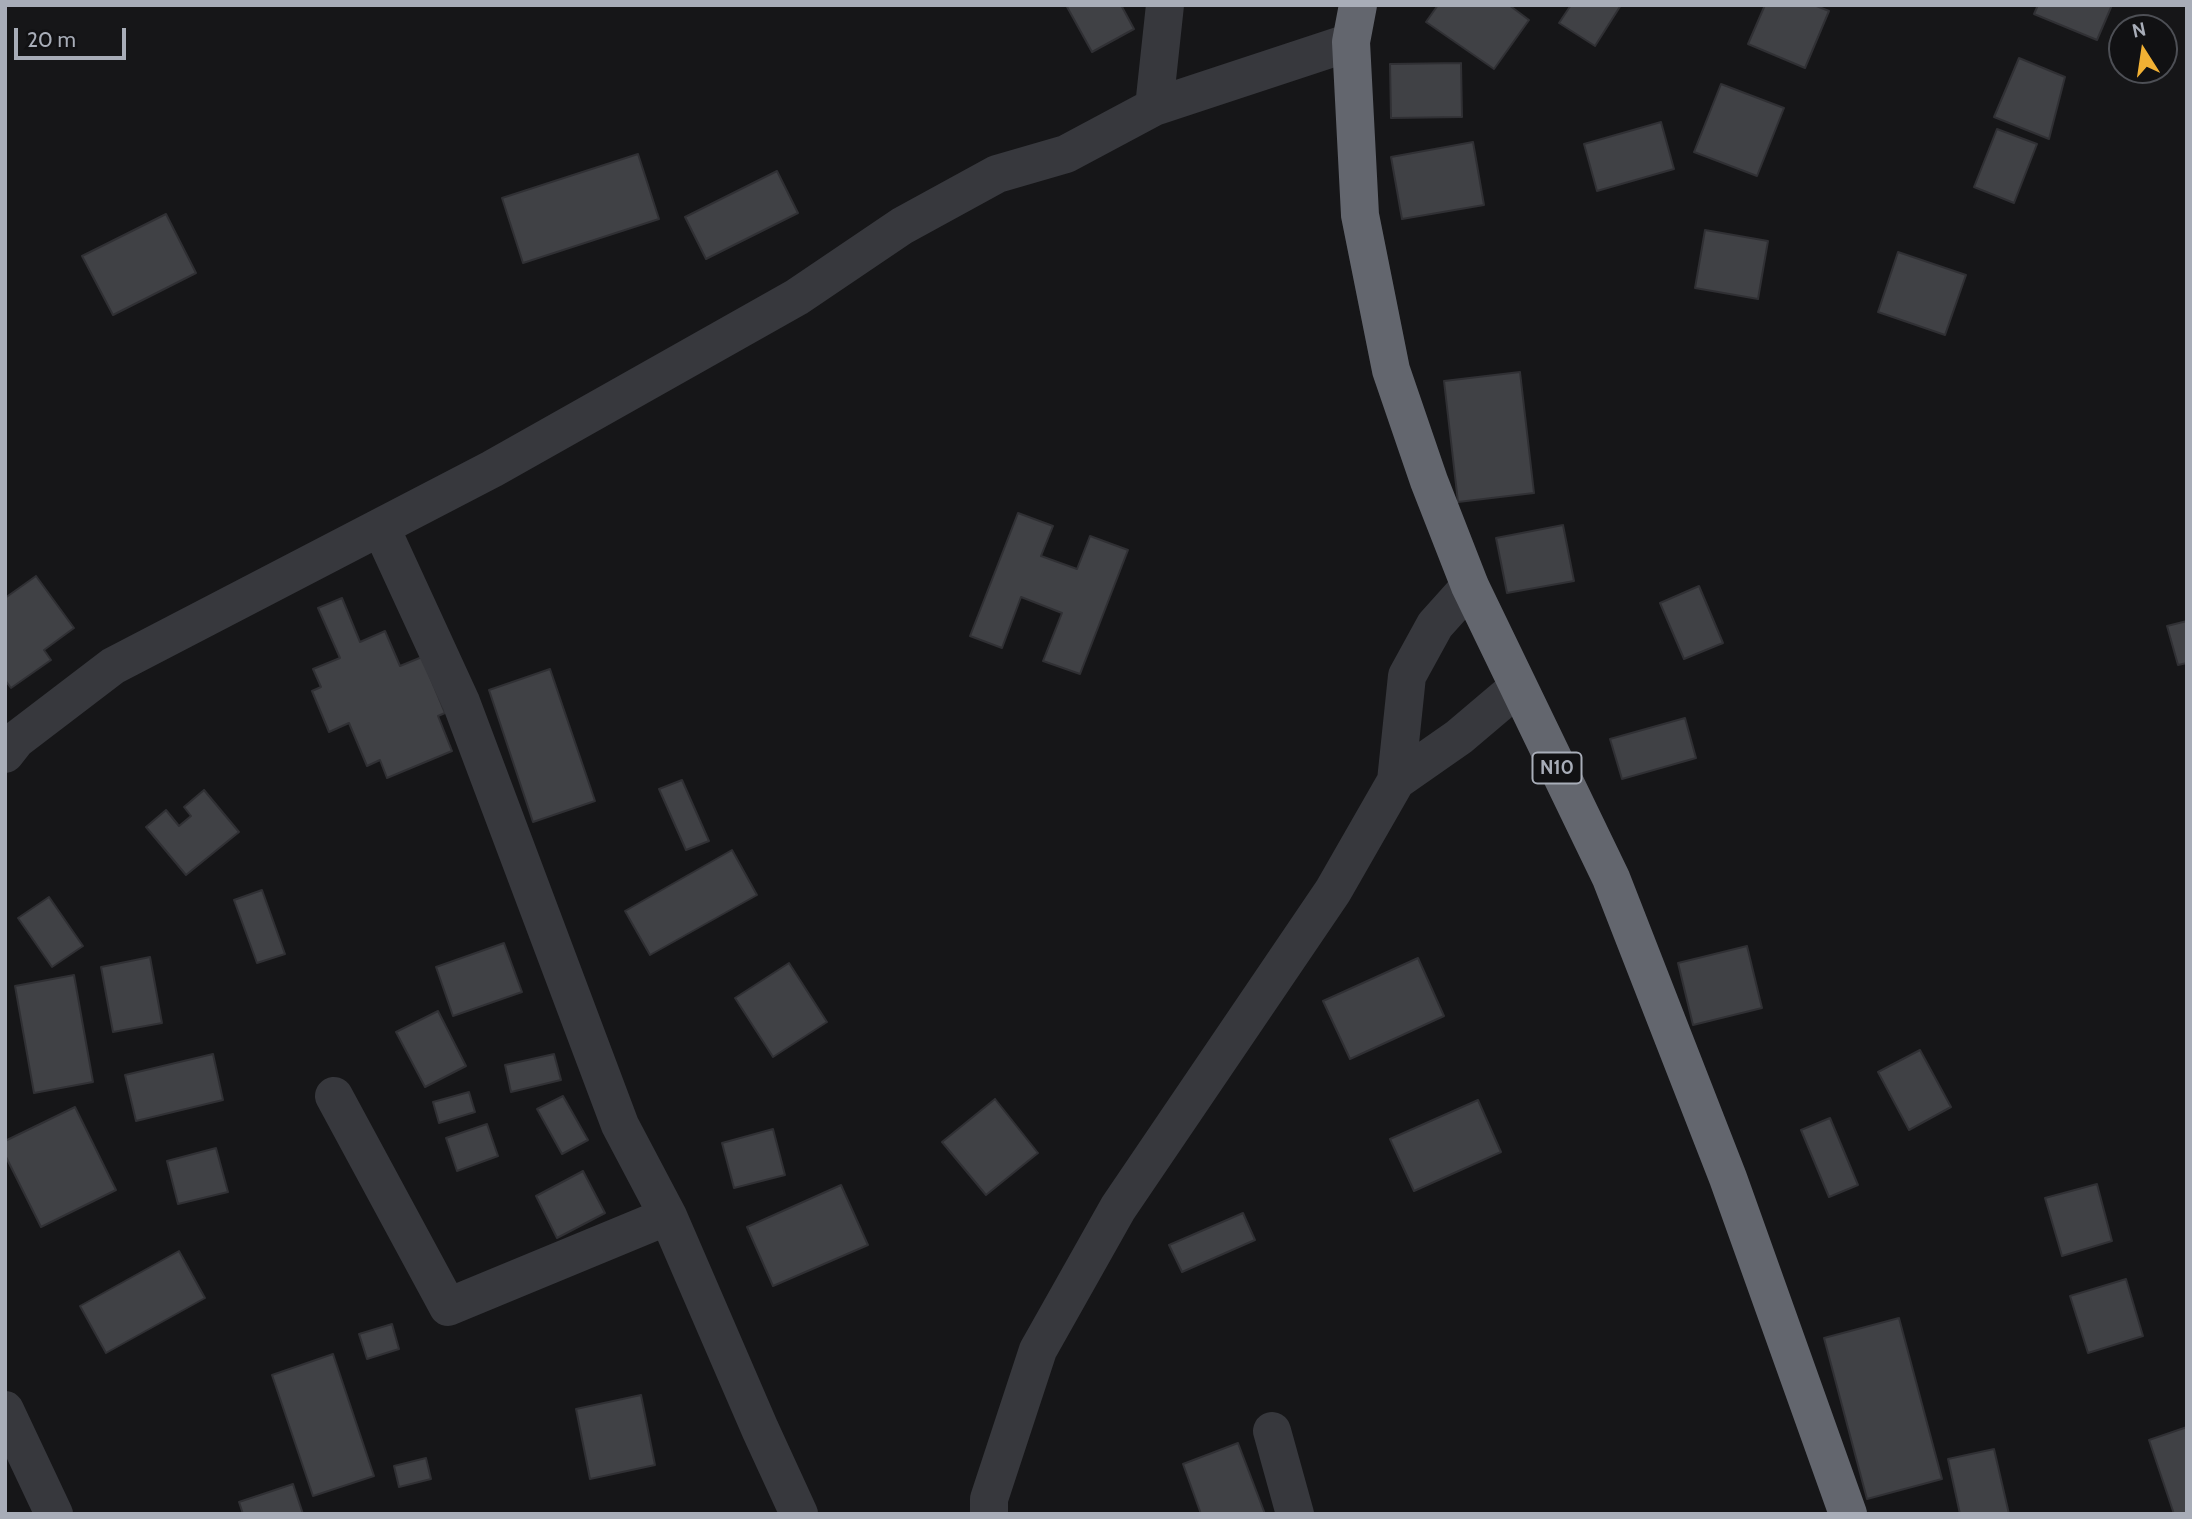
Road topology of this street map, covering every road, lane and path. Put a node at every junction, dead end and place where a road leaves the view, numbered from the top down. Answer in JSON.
{"nodes":[{"id":1,"x":1165,"y":5,"type":"edge"},
{"id":2,"x":1355,"y":23,"type":"edge"},
{"id":3,"x":1154,"y":107,"type":"junction"},
{"id":4,"x":381,"y":528,"type":"junction"},
{"id":5,"x":1470,"y":586,"type":"junction"},
{"id":6,"x":1518,"y":687,"type":"junction"},
{"id":7,"x":5,"y":754,"type":"edge"},
{"id":8,"x":1396,"y":781,"type":"junction"},
{"id":9,"x":334,"y":1096,"type":"dead end"},
{"id":10,"x":668,"y":1216,"type":"junction"},
{"id":11,"x":5,"y":1410,"type":"edge"},
{"id":12,"x":1272,"y":1431,"type":"dead end"},
{"id":13,"x":54,"y":1514,"type":"edge"},
{"id":14,"x":799,"y":1514,"type":"edge"},
{"id":15,"x":989,"y":1514,"type":"edge"},
{"id":16,"x":1295,"y":1514,"type":"edge"},
{"id":17,"x":1848,"y":1514,"type":"edge"}],
"edges":[{"from":1,"to":3,"type":"street"},
{"from":2,"to":3,"type":"street"},
{"from":2,"to":5,"type":"highway","number":"N10"},
{"from":3,"to":4,"type":"street"},
{"from":4,"to":7,"type":"street"},
{"from":4,"to":10,"type":"street"},
{"from":5,"to":6,"type":"highway","number":"N10"},
{"from":5,"to":8,"type":"street"},
{"from":6,"to":8,"type":"street"},
{"from":6,"to":17,"type":"highway","number":"N10"},
{"from":8,"to":15,"type":"street"},
{"from":9,"to":10,"type":"street"},
{"from":10,"to":14,"type":"street"},
{"from":11,"to":13,"type":"street"},
{"from":12,"to":16,"type":"street"}]}
